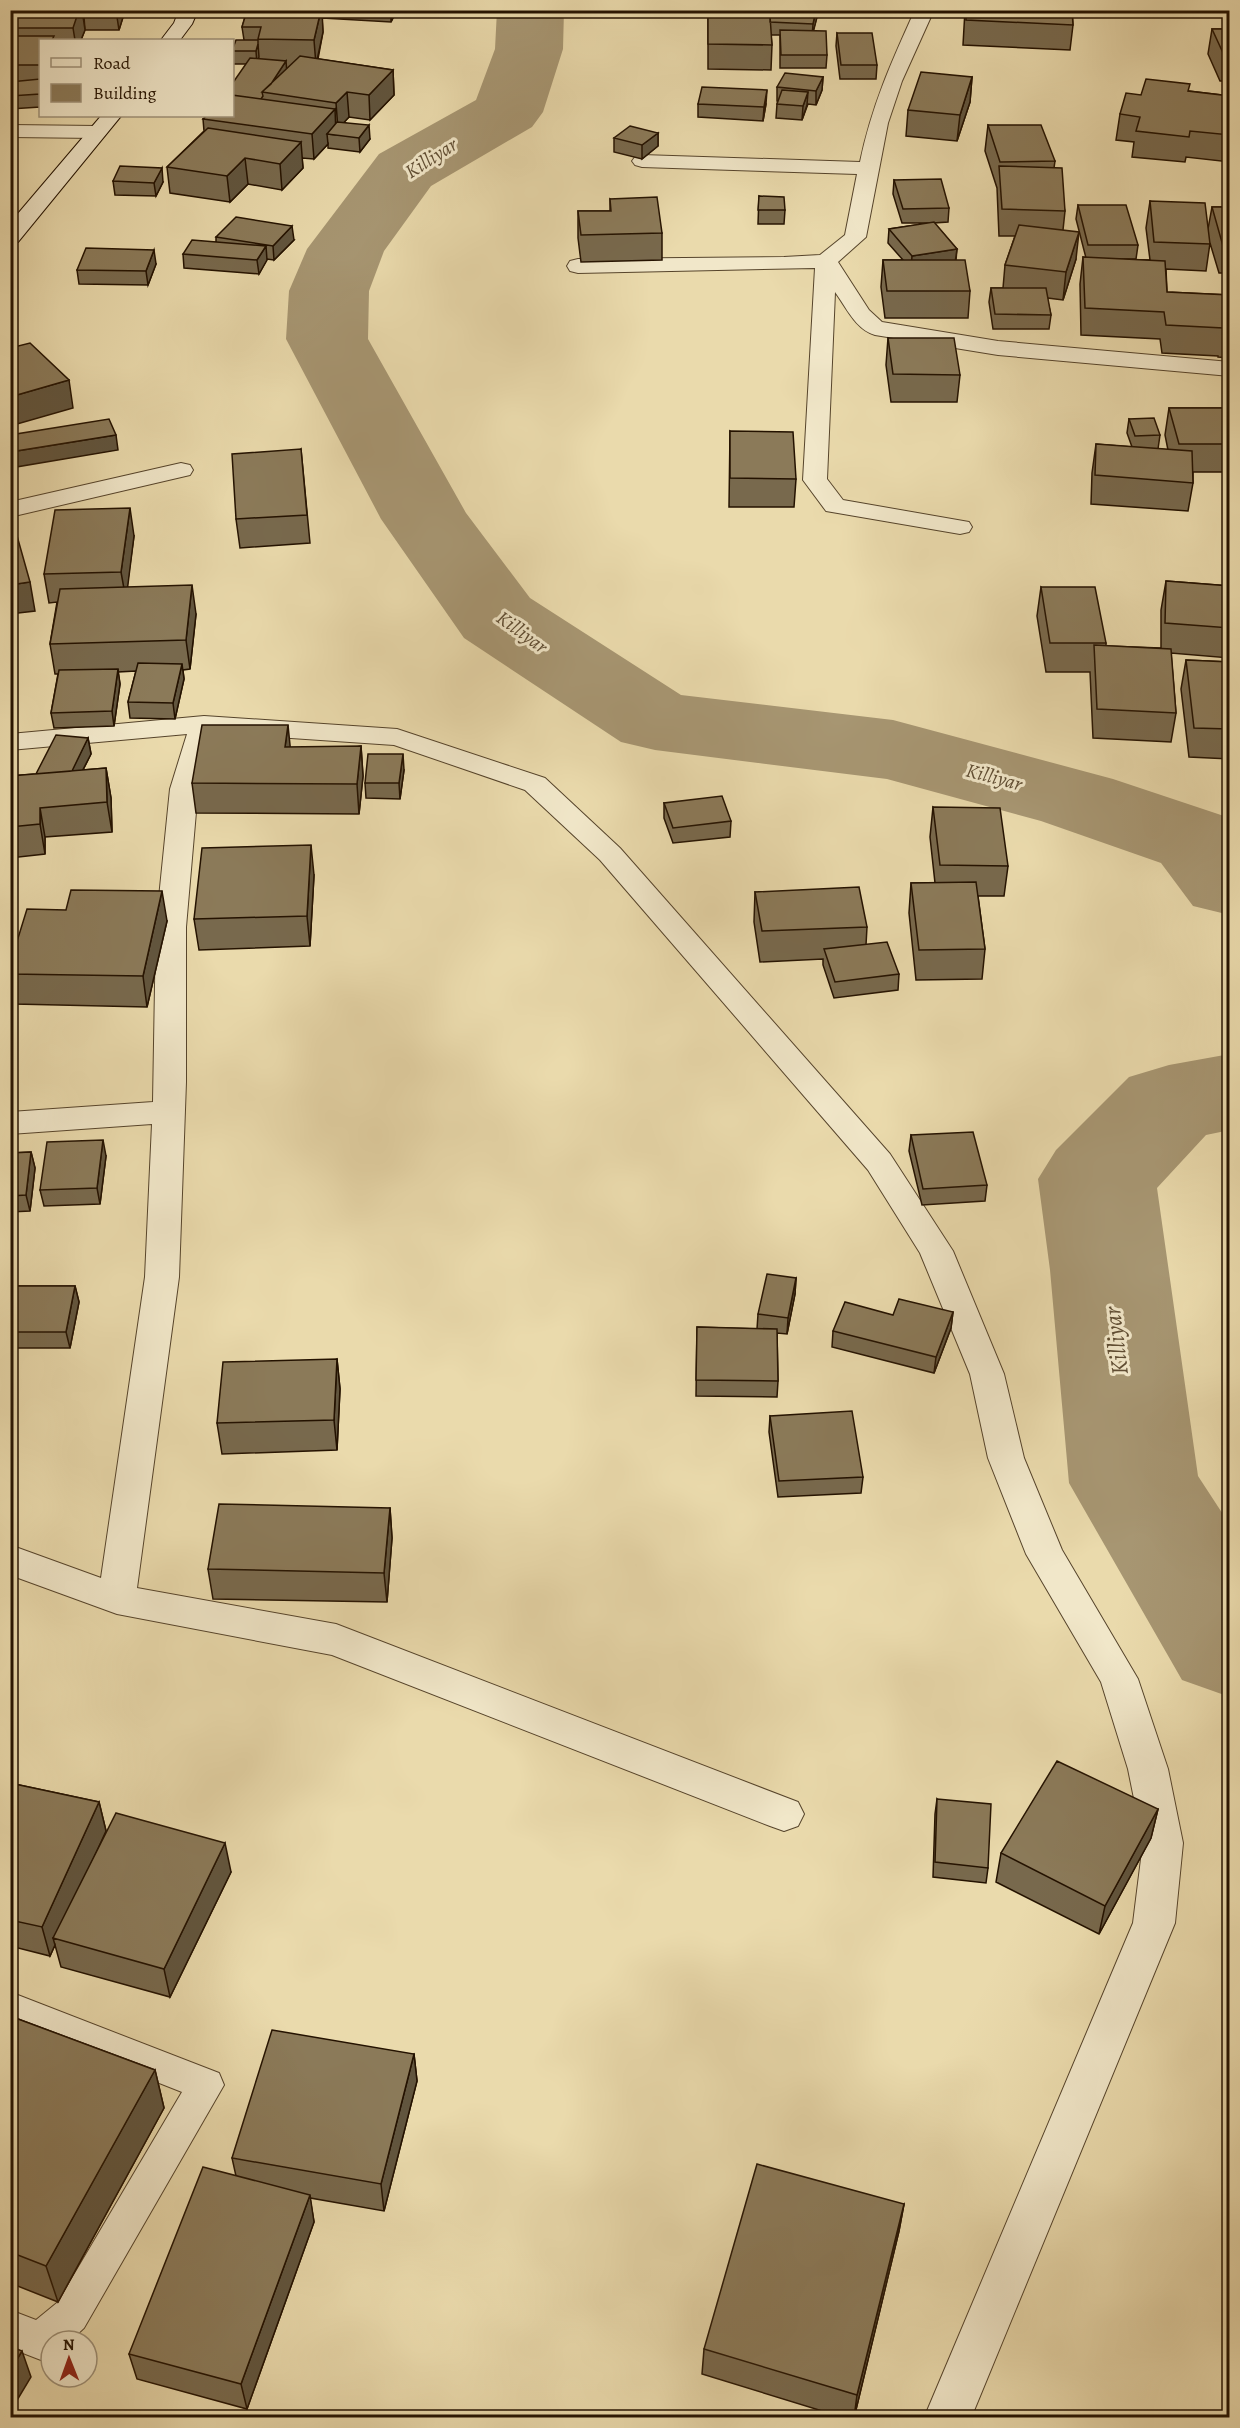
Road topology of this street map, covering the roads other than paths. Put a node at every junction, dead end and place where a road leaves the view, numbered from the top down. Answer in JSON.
{"nodes":[{"id":1,"x":189,"y":10,"type":"edge"},
{"id":2,"x":925,"y":10,"type":"edge"},
{"id":3,"x":171,"y":39,"type":"edge"},
{"id":4,"x":110,"y":117,"type":"edge"},
{"id":5,"x":10,"y":130,"type":"edge"},
{"id":6,"x":98,"y":132,"type":"junction"},
{"id":7,"x":642,"y":161,"type":"edge"},
{"id":8,"x":870,"y":168,"type":"junction"},
{"id":9,"x":10,"y":237,"type":"edge"},
{"id":10,"x":826,"y":261,"type":"junction"},
{"id":11,"x":578,"y":266,"type":"dead end"},
{"id":12,"x":1230,"y":369,"type":"edge"},
{"id":13,"x":181,"y":470,"type":"dead end"},
{"id":14,"x":10,"y":510,"type":"edge"},
{"id":15,"x":960,"y":527,"type":"dead end"},
{"id":16,"x":204,"y":724,"type":"junction"},
{"id":17,"x":10,"y":742,"type":"edge"},
{"id":18,"x":168,"y":1112,"type":"junction"},
{"id":19,"x":10,"y":1123,"type":"edge"},
{"id":20,"x":10,"y":1560,"type":"edge"},
{"id":21,"x":117,"y":1599,"type":"junction"},
{"id":22,"x":784,"y":1814,"type":"dead end"},
{"id":23,"x":10,"y":2008,"type":"edge"},
{"id":24,"x":10,"y":2329,"type":"edge"},
{"id":25,"x":947,"y":2418,"type":"edge"}],
"edges":[{"from":1,"to":3,"type":"street"},
{"from":2,"to":8,"type":"street"},
{"from":4,"to":6,"type":"street"},
{"from":5,"to":6,"type":"street"},
{"from":6,"to":9,"type":"street"},
{"from":7,"to":8,"type":"street"},
{"from":8,"to":10,"type":"street"},
{"from":10,"to":11,"type":"street"},
{"from":10,"to":12,"type":"street"},
{"from":10,"to":15,"type":"street"},
{"from":13,"to":14,"type":"street"},
{"from":16,"to":17,"type":"street"},
{"from":16,"to":18,"type":"street"},
{"from":16,"to":25,"type":"street"},
{"from":18,"to":19,"type":"street"},
{"from":18,"to":21,"type":"street"},
{"from":20,"to":21,"type":"street"},
{"from":21,"to":22,"type":"street"},
{"from":23,"to":24,"type":"lane"}]}
